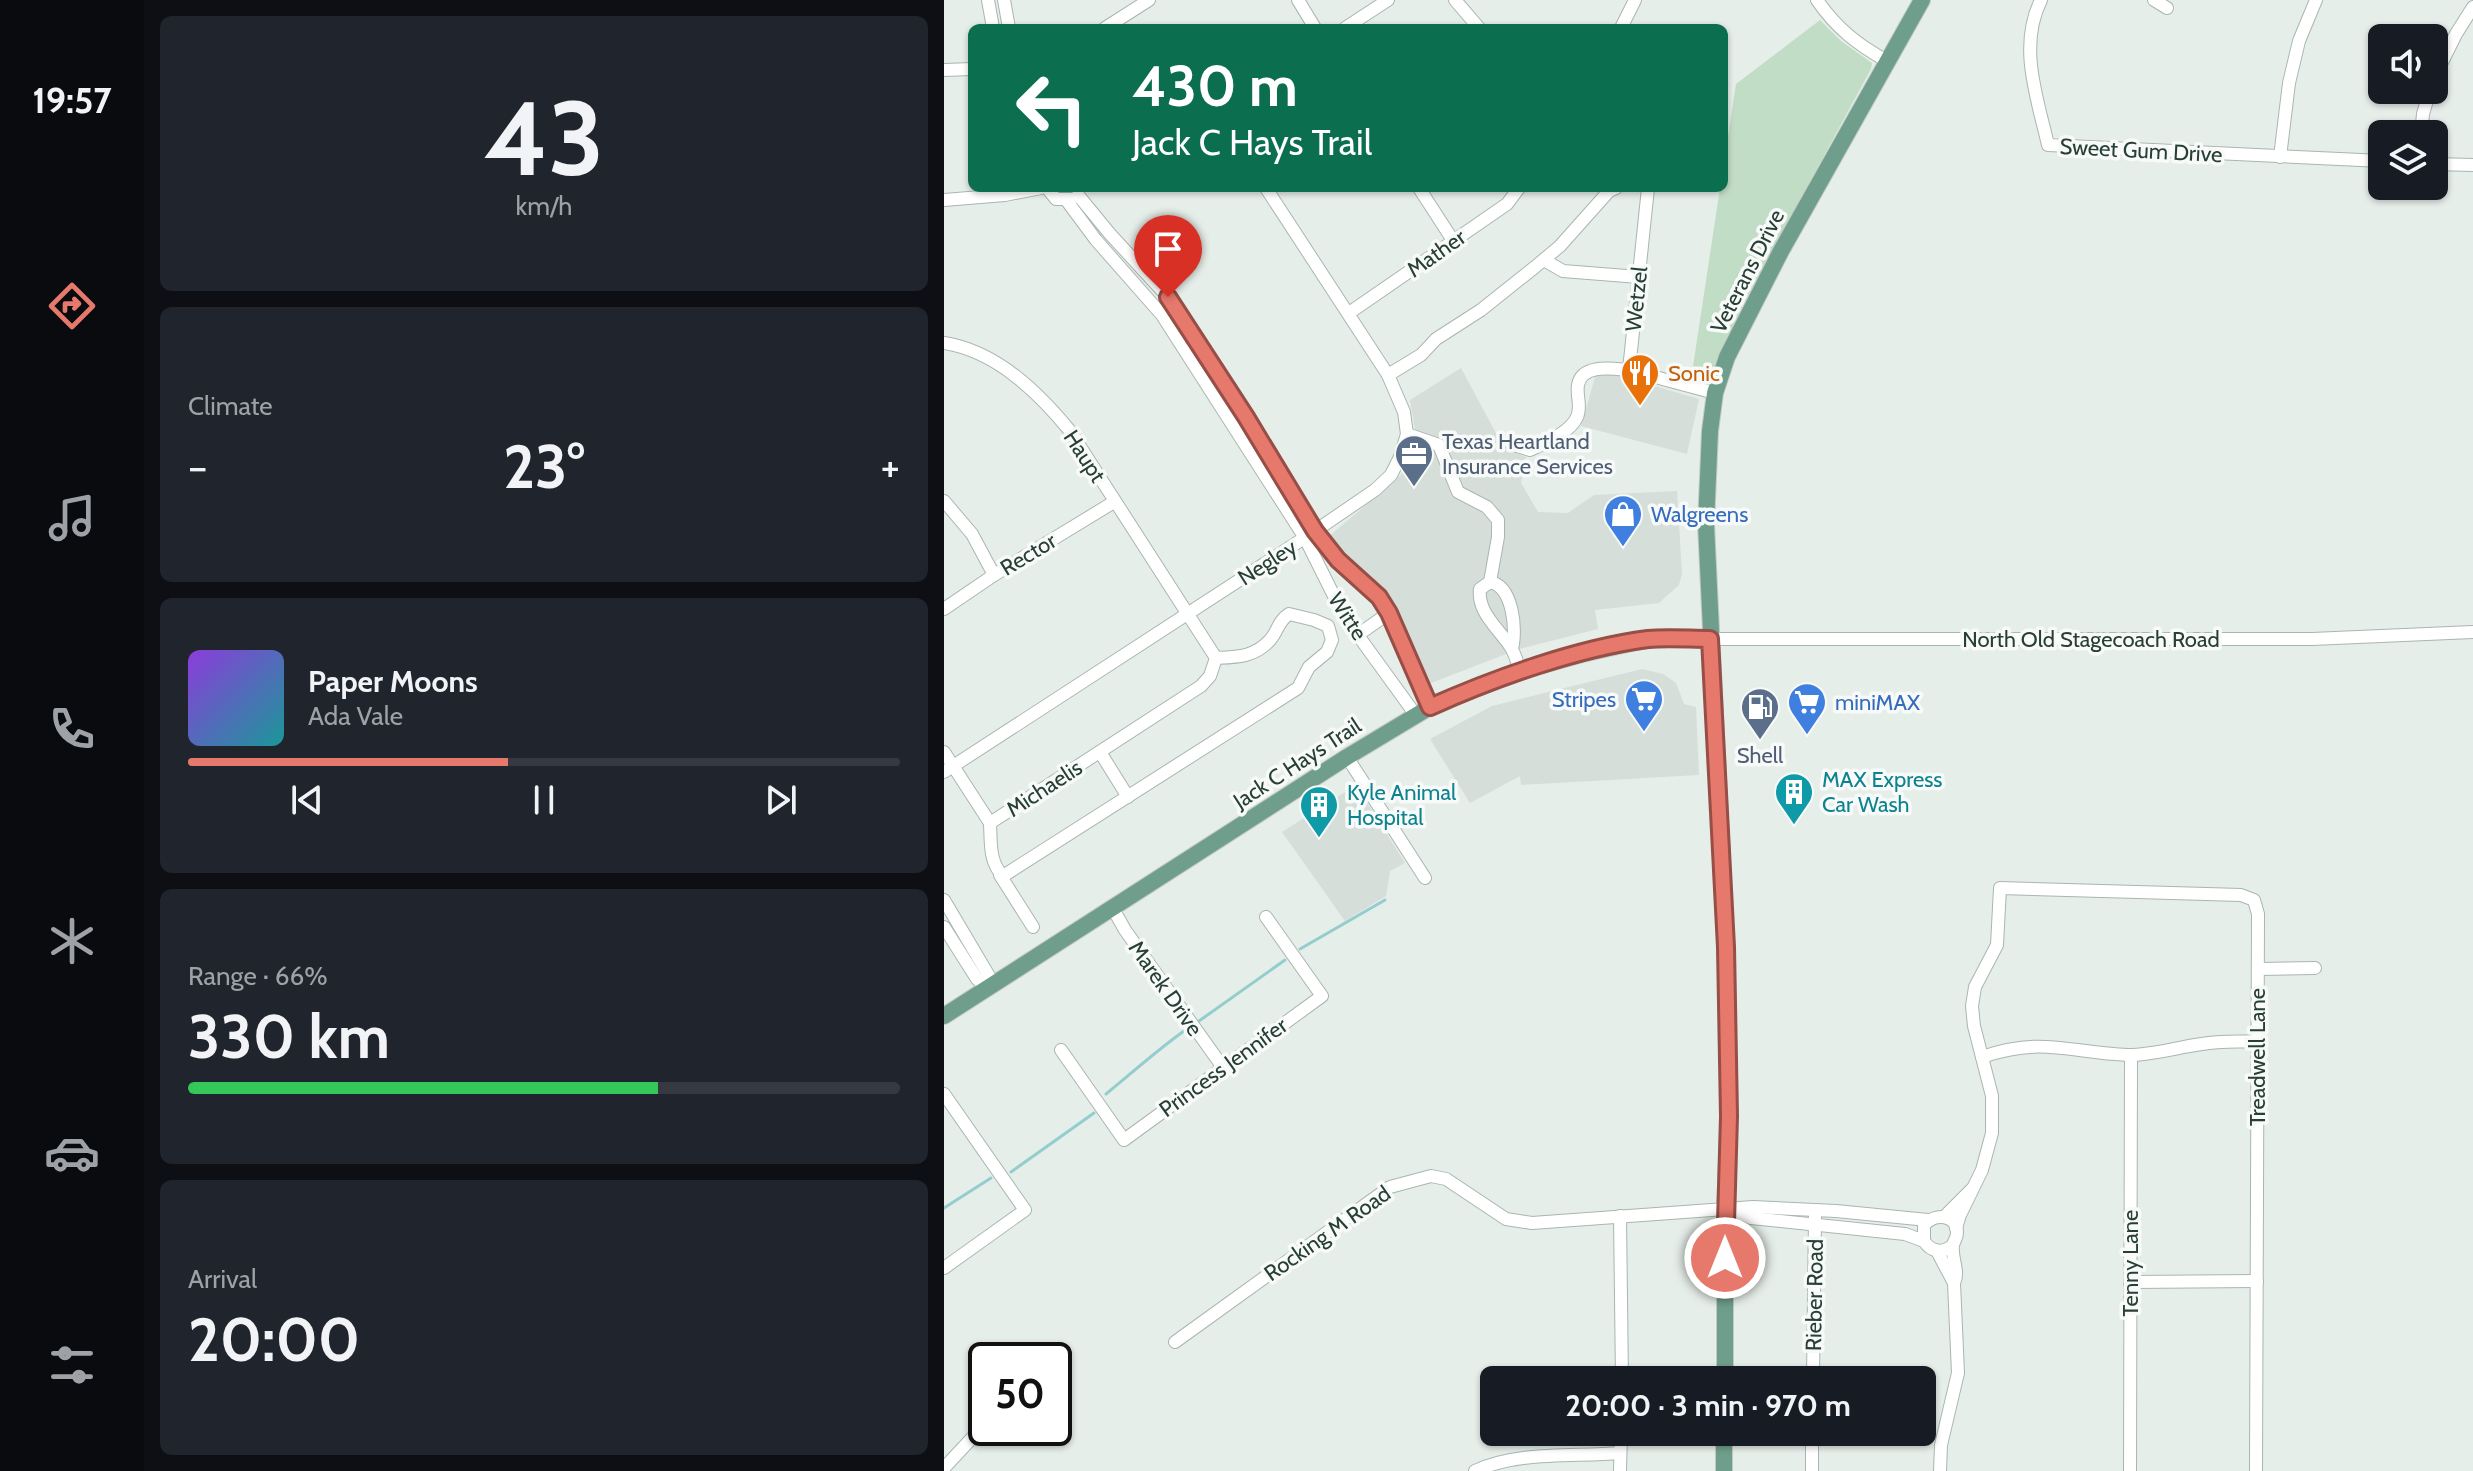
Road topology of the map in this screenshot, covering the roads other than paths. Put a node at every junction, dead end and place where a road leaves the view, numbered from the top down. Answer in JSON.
{"nodes":[{"id":1,"x":988,"y":0,"type":"edge"},
{"id":2,"x":1004,"y":0,"type":"edge"},
{"id":3,"x":1149,"y":0,"type":"edge"},
{"id":4,"x":1298,"y":0,"type":"edge"},
{"id":5,"x":1388,"y":0,"type":"edge"},
{"id":6,"x":1455,"y":0,"type":"edge"},
{"id":7,"x":1635,"y":0,"type":"edge"},
{"id":8,"x":1817,"y":0,"type":"edge"},
{"id":9,"x":1922,"y":0,"type":"edge"},
{"id":10,"x":2041,"y":0,"type":"edge"},
{"id":11,"x":2154,"y":0,"type":"edge"},
{"id":12,"x":2316,"y":0,"type":"edge"},
{"id":13,"x":2473,"y":7,"type":"edge"},
{"id":14,"x":2167,"y":8,"type":"dead end"},
{"id":15,"x":992,"y":24,"type":"edge"},
{"id":16,"x":1008,"y":24,"type":"edge"},
{"id":17,"x":1111,"y":24,"type":"edge"},
{"id":18,"x":1313,"y":24,"type":"edge"},
{"id":19,"x":1351,"y":24,"type":"edge"},
{"id":20,"x":1476,"y":24,"type":"edge"},
{"id":21,"x":1623,"y":24,"type":"edge"},
{"id":22,"x":2448,"y":50,"type":"edge"},
{"id":23,"x":1887,"y":61,"type":"junction"},
{"id":24,"x":968,"y":69,"type":"edge"},
{"id":25,"x":944,"y":70,"type":"edge"},
{"id":26,"x":2280,"y":157,"type":"junction"},
{"id":27,"x":2368,"y":160,"type":"edge"},
{"id":28,"x":2448,"y":164,"type":"edge"},
{"id":29,"x":2473,"y":165,"type":"edge"},
{"id":30,"x":1022,"y":192,"type":"edge"},
{"id":31,"x":1048,"y":192,"type":"edge"},
{"id":32,"x":1269,"y":192,"type":"edge"},
{"id":33,"x":1422,"y":192,"type":"edge"},
{"id":34,"x":1516,"y":192,"type":"edge"},
{"id":35,"x":1608,"y":192,"type":"edge"},
{"id":36,"x":1648,"y":192,"type":"edge"},
{"id":37,"x":1076,"y":195,"type":"edge"},
{"id":38,"x":944,"y":200,"type":"edge"},
{"id":39,"x":1454,"y":242,"type":"junction"},
{"id":40,"x":1544,"y":260,"type":"junction"},
{"id":41,"x":1141,"y":268,"type":"junction"},
{"id":42,"x":1639,"y":277,"type":"junction"},
{"id":43,"x":1131,"y":278,"type":"junction"},
{"id":44,"x":1349,"y":313,"type":"junction"},
{"id":45,"x":944,"y":343,"type":"edge"},
{"id":46,"x":1202,"y":349,"type":"junction"},
{"id":47,"x":1189,"y":357,"type":"junction"},
{"id":48,"x":1629,"y":370,"type":"junction"},
{"id":49,"x":1388,"y":375,"type":"junction"},
{"id":50,"x":1715,"y":393,"type":"junction"},
{"id":51,"x":1407,"y":434,"type":"junction"},
{"id":52,"x":1511,"y":444,"type":"dead end"},
{"id":53,"x":944,"y":501,"type":"edge"},
{"id":54,"x":1114,"y":502,"type":"junction"},
{"id":55,"x":1310,"y":534,"type":"junction"},
{"id":56,"x":994,"y":575,"type":"junction"},
{"id":57,"x":1490,"y":582,"type":"junction"},
{"id":58,"x":944,"y":609,"type":"edge"},
{"id":59,"x":1187,"y":613,"type":"junction"},
{"id":60,"x":1389,"y":613,"type":"junction"},
{"id":61,"x":1344,"y":616,"type":"junction"},
{"id":62,"x":1328,"y":626,"type":"junction"},
{"id":63,"x":2473,"y":632,"type":"edge"},
{"id":64,"x":1359,"y":634,"type":"junction"},
{"id":65,"x":1710,"y":639,"type":"junction"},
{"id":66,"x":1512,"y":648,"type":"junction"},
{"id":67,"x":1216,"y":658,"type":"junction"},
{"id":68,"x":1520,"y":671,"type":"junction"},
{"id":69,"x":1423,"y":711,"type":"junction"},
{"id":70,"x":944,"y":752,"type":"edge"},
{"id":71,"x":1100,"y":752,"type":"junction"},
{"id":72,"x":1347,"y":757,"type":"junction"},
{"id":73,"x":949,"y":768,"type":"edge"},
{"id":74,"x":1128,"y":797,"type":"junction"},
{"id":75,"x":990,"y":823,"type":"junction"},
{"id":76,"x":1000,"y":875,"type":"junction"},
{"id":77,"x":1425,"y":878,"type":"dead end"},
{"id":78,"x":944,"y":900,"type":"edge"},
{"id":79,"x":1112,"y":907,"type":"junction"},
{"id":80,"x":1266,"y":917,"type":"dead end"},
{"id":81,"x":944,"y":927,"type":"edge"},
{"id":82,"x":1033,"y":927,"type":"dead end"},
{"id":83,"x":2315,"y":968,"type":"dead end"},
{"id":84,"x":2258,"y":969,"type":"junction"},
{"id":85,"x":988,"y":988,"type":"junction"},
{"id":86,"x":944,"y":1016,"type":"edge"},
{"id":87,"x":2257,"y":1041,"type":"junction"},
{"id":88,"x":1061,"y":1050,"type":"dead end"},
{"id":89,"x":2131,"y":1055,"type":"junction"},
{"id":90,"x":1982,"y":1057,"type":"junction"},
{"id":91,"x":1222,"y":1066,"type":"junction"},
{"id":92,"x":944,"y":1094,"type":"edge"},
{"id":93,"x":1972,"y":1189,"type":"junction"},
{"id":94,"x":1725,"y":1209,"type":"junction"},
{"id":95,"x":1620,"y":1216,"type":"junction"},
{"id":96,"x":1815,"y":1216,"type":"junction"},
{"id":97,"x":1944,"y":1217,"type":"junction"},
{"id":98,"x":1928,"y":1220,"type":"junction"},
{"id":99,"x":1956,"y":1228,"type":"junction"},
{"id":100,"x":1924,"y":1241,"type":"junction"},
{"id":101,"x":1953,"y":1245,"type":"junction"},
{"id":102,"x":1937,"y":1251,"type":"junction"},
{"id":103,"x":944,"y":1268,"type":"edge"},
{"id":104,"x":2257,"y":1281,"type":"junction"},
{"id":105,"x":2130,"y":1282,"type":"junction"},
{"id":106,"x":1954,"y":1283,"type":"junction"},
{"id":107,"x":1175,"y":1342,"type":"dead end"},
{"id":108,"x":1622,"y":1366,"type":"edge"},
{"id":109,"x":1725,"y":1366,"type":"edge"},
{"id":110,"x":1813,"y":1366,"type":"edge"},
{"id":111,"x":968,"y":1442,"type":"edge"},
{"id":112,"x":1620,"y":1446,"type":"edge"},
{"id":113,"x":1724,"y":1446,"type":"edge"},
{"id":114,"x":1812,"y":1446,"type":"edge"},
{"id":115,"x":1620,"y":1453,"type":"junction"},
{"id":116,"x":944,"y":1468,"type":"edge"},
{"id":117,"x":1475,"y":1471,"type":"edge"},
{"id":118,"x":1620,"y":1471,"type":"edge"},
{"id":119,"x":1724,"y":1471,"type":"edge"},
{"id":120,"x":1812,"y":1471,"type":"edge"},
{"id":121,"x":1940,"y":1471,"type":"edge"},
{"id":122,"x":2130,"y":1471,"type":"edge"},
{"id":123,"x":2256,"y":1471,"type":"edge"}],
"edges":[{"from":1,"to":15,"type":"street"},
{"from":2,"to":16,"type":"street"},
{"from":3,"to":17,"type":"street"},
{"from":4,"to":18,"type":"street"},
{"from":5,"to":19,"type":"street"},
{"from":6,"to":20,"type":"street"},
{"from":7,"to":21,"type":"street"},
{"from":8,"to":23,"type":"street"},
{"from":9,"to":23,"type":"main road","name":"Veterans Drive"},
{"from":10,"to":26,"type":"street","name":"Sweet Gum Drive"},
{"from":11,"to":14,"type":"street"},
{"from":12,"to":26,"type":"street"},
{"from":13,"to":22,"type":"street"},
{"from":23,"to":50,"type":"main road","name":"Veterans Drive"},
{"from":24,"to":25,"type":"street"},
{"from":26,"to":27,"type":"street","name":"Sweet Gum Drive"},
{"from":28,"to":29,"type":"street"},
{"from":30,"to":38,"type":"street"},
{"from":31,"to":37,"type":"street"},
{"from":32,"to":44,"type":"street"},
{"from":33,"to":39,"type":"street"},
{"from":34,"to":39,"type":"street","name":"Mather"},
{"from":35,"to":40,"type":"street"},
{"from":36,"to":42,"type":"street","name":"Wetzel"},
{"from":37,"to":41,"type":"street","name":"Witte"},
{"from":37,"to":43,"type":"street","name":"Witte"},
{"from":39,"to":44,"type":"street","name":"Mather"},
{"from":40,"to":42,"type":"street"},
{"from":40,"to":49,"type":"street"},
{"from":41,"to":43,"type":"street"},
{"from":41,"to":46,"type":"street","name":"Witte"},
{"from":42,"to":48,"type":"street","name":"Wetzel"},
{"from":43,"to":47,"type":"street","name":"Witte"},
{"from":44,"to":49,"type":"street"},
{"from":45,"to":54,"type":"street","name":"Haupt"},
{"from":46,"to":47,"type":"street"},
{"from":46,"to":55,"type":"street","name":"Witte"},
{"from":47,"to":55,"type":"street","name":"Witte"},
{"from":48,"to":50,"type":"street"},
{"from":48,"to":52,"type":"street"},
{"from":49,"to":51,"type":"street"},
{"from":50,"to":65,"type":"main road","name":"Veterans Drive"},
{"from":51,"to":55,"type":"street","name":"Negley"},
{"from":51,"to":57,"type":"street"},
{"from":53,"to":56,"type":"street"},
{"from":54,"to":56,"type":"street","name":"Rector"},
{"from":54,"to":59,"type":"street","name":"Haupt"},
{"from":55,"to":59,"type":"street","name":"Negley"},
{"from":55,"to":60,"type":"street","name":"Witte"},
{"from":55,"to":61,"type":"street","name":"Witte"},
{"from":56,"to":58,"type":"street","name":"Rector"},
{"from":57,"to":66,"type":"street"},
{"from":57,"to":66,"type":"street"},
{"from":59,"to":67,"type":"street","name":"Haupt"},
{"from":59,"to":73,"type":"street","name":"Negley"},
{"from":60,"to":64,"type":"street"},
{"from":60,"to":69,"type":"street","name":"Witte"},
{"from":61,"to":62,"type":"street"},
{"from":61,"to":64,"type":"street","name":"Witte"},
{"from":62,"to":67,"type":"street"},
{"from":62,"to":74,"type":"street"},
{"from":63,"to":65,"type":"street","name":"North Old Stagecoach Road"},
{"from":64,"to":69,"type":"street","name":"Witte"},
{"from":65,"to":68,"type":"main road","name":"Jack C Hays Trail"},
{"from":65,"to":94,"type":"main road","name":"Veterans Drive"},
{"from":66,"to":68,"type":"street"},
{"from":67,"to":71,"type":"street","name":"Michaelis"},
{"from":68,"to":69,"type":"main road","name":"Jack C Hays Trail"},
{"from":69,"to":72,"type":"main road","name":"Jack C Hays Trail"},
{"from":70,"to":73,"type":"street"},
{"from":71,"to":74,"type":"street"},
{"from":71,"to":75,"type":"street","name":"Michaelis"},
{"from":72,"to":77,"type":"street"},
{"from":72,"to":79,"type":"main road","name":"Jack C Hays Trail"},
{"from":73,"to":75,"type":"street"},
{"from":74,"to":76,"type":"street"},
{"from":75,"to":76,"type":"street","name":"Michaelis"},
{"from":76,"to":82,"type":"street","name":"Michaelis"},
{"from":78,"to":85,"type":"street"},
{"from":79,"to":85,"type":"main road","name":"Jack C Hays Trail"},
{"from":79,"to":91,"type":"street","name":"Marek Drive"},
{"from":80,"to":91,"type":"street","name":"Princess Jennifer"},
{"from":81,"to":85,"type":"street"},
{"from":83,"to":84,"type":"street"},
{"from":84,"to":87,"type":"street","name":"Treadwell Lane"},
{"from":84,"to":90,"type":"street","name":"Treadwell Lane"},
{"from":85,"to":86,"type":"main road","name":"Jack C Hays Trail"},
{"from":87,"to":89,"type":"street"},
{"from":87,"to":104,"type":"street","name":"Treadwell Lane"},
{"from":88,"to":91,"type":"street","name":"Princess Jennifer"},
{"from":89,"to":90,"type":"street"},
{"from":89,"to":105,"type":"street","name":"Tenny Lane"},
{"from":90,"to":93,"type":"street"},
{"from":92,"to":103,"type":"street"},
{"from":93,"to":97,"type":"street"},
{"from":93,"to":99,"type":"street"},
{"from":94,"to":95,"type":"street","name":"Rocking M Road"},
{"from":94,"to":96,"type":"street","name":"Rocking M Road"},
{"from":94,"to":109,"type":"main road","name":"Veterans Drive"},
{"from":95,"to":107,"type":"street","name":"Rocking M Road"},
{"from":95,"to":108,"type":"street"},
{"from":96,"to":98,"type":"street"},
{"from":96,"to":100,"type":"street"},
{"from":96,"to":110,"type":"street","name":"Rieber Road"},
{"from":97,"to":98,"type":"street"},
{"from":97,"to":99,"type":"street"},
{"from":98,"to":100,"type":"street"},
{"from":99,"to":101,"type":"street"},
{"from":100,"to":102,"type":"street"},
{"from":101,"to":102,"type":"street"},
{"from":101,"to":106,"type":"street"},
{"from":102,"to":106,"type":"street"},
{"from":104,"to":105,"type":"street"},
{"from":104,"to":123,"type":"street","name":"Treadwell Lane"},
{"from":105,"to":122,"type":"street","name":"Tenny Lane"},
{"from":106,"to":121,"type":"street"},
{"from":111,"to":116,"type":"street"},
{"from":112,"to":115,"type":"street"},
{"from":113,"to":119,"type":"main road"},
{"from":114,"to":120,"type":"street"},
{"from":115,"to":117,"type":"street"},
{"from":115,"to":118,"type":"street"}]}
